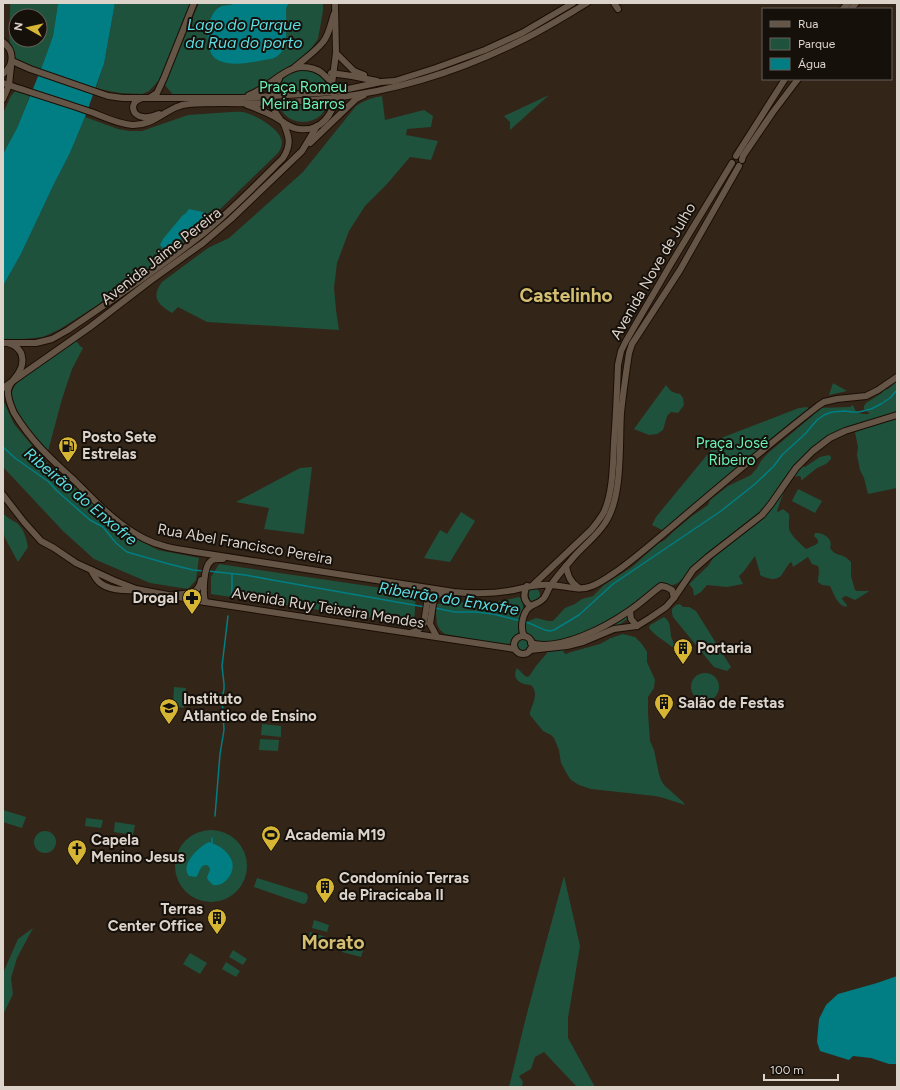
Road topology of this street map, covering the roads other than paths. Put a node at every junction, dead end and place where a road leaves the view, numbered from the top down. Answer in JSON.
{"nodes":[{"id":1,"x":194,"y":3,"type":"edge"},
{"id":2,"x":335,"y":3,"type":"edge"},
{"id":3,"x":573,"y":3,"type":"edge"},
{"id":4,"x":587,"y":3,"type":"edge"},
{"id":5,"x":614,"y":3,"type":"edge"},
{"id":6,"x":618,"y":9,"type":"dead end"},
{"id":7,"x":335,"y":11,"type":"junction"},
{"id":8,"x":3,"y":42,"type":"edge"},
{"id":9,"x":336,"y":53,"type":"junction"},
{"id":10,"x":11,"y":63,"type":"junction"},
{"id":11,"x":292,"y":69,"type":"junction"},
{"id":12,"x":321,"y":72,"type":"junction"},
{"id":13,"x":333,"y":73,"type":"junction"},
{"id":14,"x":3,"y":74,"type":"edge"},
{"id":15,"x":281,"y":76,"type":"junction"},
{"id":16,"x":785,"y":80,"type":"edge"},
{"id":17,"x":797,"y":80,"type":"edge"},
{"id":18,"x":380,"y":82,"type":"junction"},
{"id":19,"x":6,"y":84,"type":"edge"},
{"id":20,"x":332,"y":84,"type":"junction"},
{"id":21,"x":373,"y":92,"type":"junction"},
{"id":22,"x":334,"y":95,"type":"junction"},
{"id":23,"x":3,"y":99,"type":"edge"},
{"id":24,"x":141,"y":99,"type":"junction"},
{"id":25,"x":148,"y":99,"type":"junction"},
{"id":26,"x":242,"y":100,"type":"junction"},
{"id":27,"x":272,"y":100,"type":"junction"},
{"id":28,"x":168,"y":111,"type":"junction"},
{"id":29,"x":334,"y":120,"type":"junction"},
{"id":30,"x":282,"y":121,"type":"junction"},
{"id":31,"x":319,"y":125,"type":"junction"},
{"id":32,"x":302,"y":151,"type":"junction"},
{"id":33,"x":739,"y":158,"type":"junction"},
{"id":34,"x":735,"y":165,"type":"junction"},
{"id":35,"x":5,"y":343,"type":"edge"},
{"id":36,"x":897,"y":377,"type":"edge"},
{"id":37,"x":12,"y":381,"type":"junction"},
{"id":38,"x":3,"y":388,"type":"edge"},
{"id":39,"x":897,"y":415,"type":"edge"},
{"id":40,"x":3,"y":495,"type":"edge"},
{"id":41,"x":199,"y":552,"type":"junction"},
{"id":42,"x":238,"y":558,"type":"junction"},
{"id":43,"x":205,"y":566,"type":"junction"},
{"id":44,"x":566,"y":566,"type":"junction"},
{"id":45,"x":540,"y":584,"type":"junction"},
{"id":46,"x":202,"y":585,"type":"junction"},
{"id":47,"x":551,"y":585,"type":"junction"},
{"id":48,"x":416,"y":586,"type":"junction"},
{"id":49,"x":530,"y":586,"type":"junction"},
{"id":50,"x":580,"y":588,"type":"junction"},
{"id":51,"x":449,"y":591,"type":"junction"},
{"id":52,"x":169,"y":595,"type":"junction"},
{"id":53,"x":546,"y":595,"type":"junction"},
{"id":54,"x":431,"y":597,"type":"junction"},
{"id":55,"x":674,"y":598,"type":"junction"},
{"id":56,"x":205,"y":602,"type":"junction"},
{"id":57,"x":531,"y":606,"type":"junction"},
{"id":58,"x":630,"y":611,"type":"junction"},
{"id":59,"x":427,"y":624,"type":"junction"},
{"id":60,"x":637,"y":626,"type":"junction"},
{"id":61,"x":410,"y":633,"type":"junction"},
{"id":62,"x":524,"y":636,"type":"junction"},
{"id":63,"x":437,"y":637,"type":"junction"},
{"id":64,"x":531,"y":643,"type":"junction"},
{"id":65,"x":515,"y":649,"type":"junction"},
{"id":66,"x":530,"y":650,"type":"junction"}],
"edges":[{"from":1,"to":25,"type":"main road"},
{"from":2,"to":7,"type":"main road"},
{"from":3,"to":18,"type":"main road"},
{"from":4,"to":21,"type":"main road"},
{"from":5,"to":6,"type":"main road"},
{"from":7,"to":9,"type":"main road"},
{"from":7,"to":11,"type":"main road"},
{"from":8,"to":10,"type":"main road"},
{"from":9,"to":13,"type":"main road"},
{"from":9,"to":18,"type":"main road"},
{"from":10,"to":14,"type":"main road"},
{"from":10,"to":19,"type":"main road"},
{"from":10,"to":24,"type":"main road"},
{"from":11,"to":12,"type":"main road"},
{"from":11,"to":15,"type":"main road"},
{"from":12,"to":13,"type":"main road"},
{"from":12,"to":20,"type":"main road"},
{"from":13,"to":18,"type":"main road"},
{"from":13,"to":20,"type":"main road"},
{"from":15,"to":26,"type":"main road"},
{"from":15,"to":27,"type":"main road"},
{"from":16,"to":33,"type":"main road"},
{"from":17,"to":33,"type":"main road"},
{"from":18,"to":22,"type":"main road"},
{"from":19,"to":23,"type":"main road"},
{"from":19,"to":28,"type":"main road"},
{"from":20,"to":22,"type":"main road"},
{"from":21,"to":22,"type":"main road"},
{"from":21,"to":29,"type":"main road"},
{"from":22,"to":27,"type":"main road"},
{"from":22,"to":31,"type":"main road","name":"Avenida Jaime Pereira"},
{"from":24,"to":25,"type":"main road"},
{"from":24,"to":28,"type":"main road"},
{"from":25,"to":26,"type":"main road"},
{"from":26,"to":27,"type":"main road"},
{"from":26,"to":28,"type":"main road"},
{"from":26,"to":30,"type":"main road"},
{"from":27,"to":30,"type":"main road","name":"Avenida Jaime Pereira"},
{"from":29,"to":31,"type":"main road"},
{"from":29,"to":32,"type":"main road"},
{"from":30,"to":31,"type":"main road"},
{"from":30,"to":35,"type":"main road","name":"Avenida Jaime Pereira"},
{"from":31,"to":32,"type":"main road","name":"Avenida Jaime Pereira"},
{"from":32,"to":37,"type":"main road","name":"Avenida Jaime Pereira"},
{"from":33,"to":34,"type":"main road"},
{"from":33,"to":34,"type":"main road"},
{"from":34,"to":44,"type":"main road","name":"Avenida Nove de Julho"},
{"from":34,"to":49,"type":"main road","name":"Avenida Nove de Julho"},
{"from":35,"to":37,"type":"main road"},
{"from":36,"to":50,"type":"main road"},
{"from":37,"to":38,"type":"main road","name":"Avenida Jaime Pereira"},
{"from":37,"to":41,"type":"main road","name":"Rua Abel Francisco Pereira"},
{"from":39,"to":55,"type":"main road"},
{"from":40,"to":52,"type":"main road","name":"Avenida Ruy Teixeira Mendes"},
{"from":41,"to":42,"type":"main road","name":"Rua Abel Francisco Pereira"},
{"from":41,"to":43,"type":"main road"},
{"from":42,"to":43,"type":"main road"},
{"from":42,"to":48,"type":"main road","name":"Rua Abel Francisco Pereira"},
{"from":43,"to":46,"type":"main road"},
{"from":44,"to":47,"type":"main road","name":"Avenida Nove de Julho"},
{"from":44,"to":50,"type":"main road"},
{"from":45,"to":47,"type":"main road"},
{"from":45,"to":49,"type":"main road"},
{"from":45,"to":53,"type":"main road"},
{"from":46,"to":52,"type":"main road"},
{"from":46,"to":56,"type":"main road"},
{"from":47,"to":50,"type":"main road"},
{"from":47,"to":53,"type":"main road","name":"Avenida Nove de Julho"},
{"from":48,"to":51,"type":"main road","name":"Rua Abel Francisco Pereira"},
{"from":48,"to":54,"type":"main road"},
{"from":49,"to":51,"type":"main road","name":"Rua Abel Francisco Pereira"},
{"from":49,"to":57,"type":"main road"},
{"from":51,"to":54,"type":"main road"},
{"from":52,"to":56,"type":"main road","name":"Avenida Ruy Teixeira Mendes"},
{"from":53,"to":57,"type":"main road"},
{"from":54,"to":59,"type":"main road"},
{"from":55,"to":58,"type":"main road"},
{"from":55,"to":60,"type":"main road"},
{"from":56,"to":61,"type":"main road","name":"Avenida Ruy Teixeira Mendes"},
{"from":57,"to":62,"type":"main road"},
{"from":58,"to":60,"type":"main road"},
{"from":58,"to":64,"type":"main road"},
{"from":59,"to":61,"type":"main road"},
{"from":59,"to":63,"type":"main road"},
{"from":60,"to":66,"type":"main road"},
{"from":61,"to":63,"type":"main road","name":"Avenida Ruy Teixeira Mendes"},
{"from":62,"to":64,"type":"main road"},
{"from":62,"to":65,"type":"main road"},
{"from":63,"to":65,"type":"main road","name":"Avenida Ruy Teixeira Mendes"},
{"from":64,"to":66,"type":"main road"},
{"from":65,"to":66,"type":"main road"}]}
